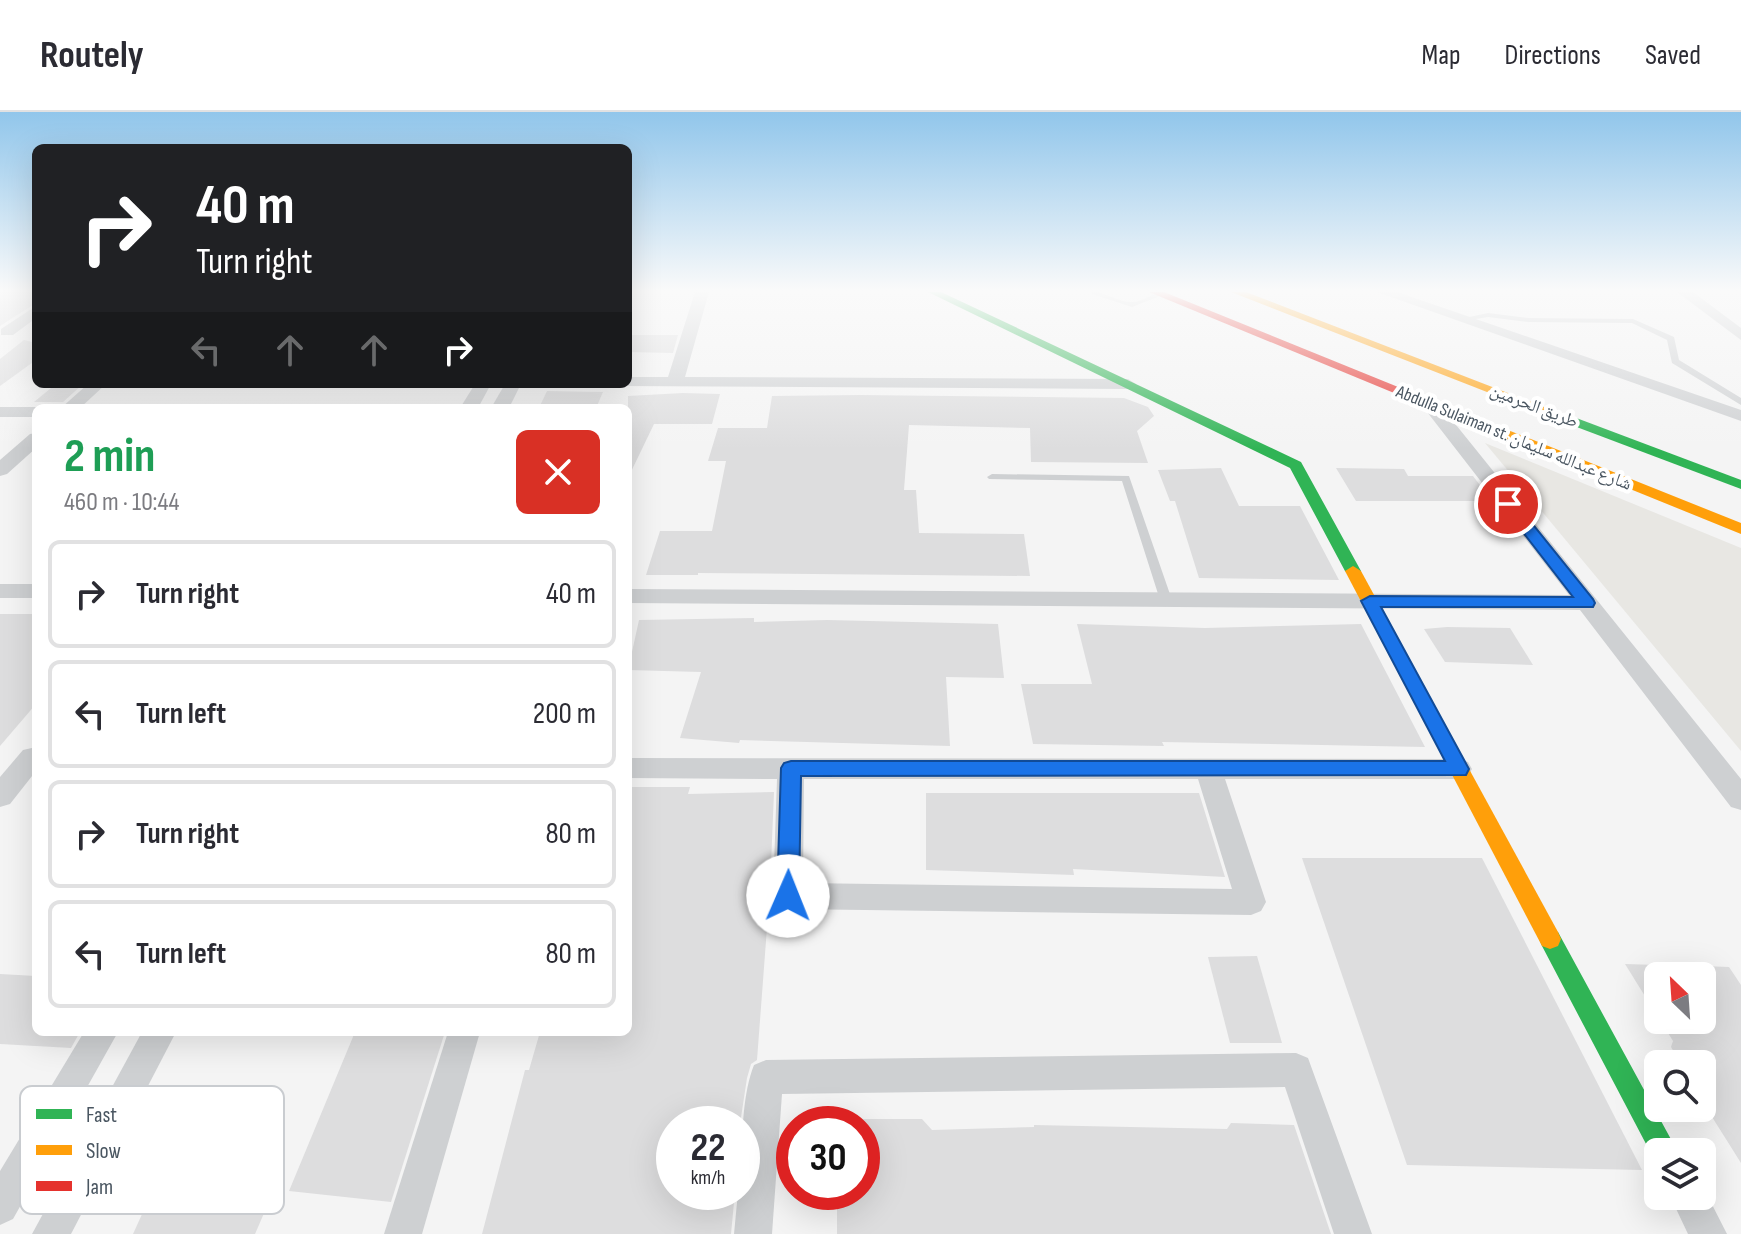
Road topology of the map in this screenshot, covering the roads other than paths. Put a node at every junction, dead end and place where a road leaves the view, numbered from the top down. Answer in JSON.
{"nodes":[{"id":1,"x":686,"y":344,"type":"edge"},
{"id":2,"x":1044,"y":344,"type":"edge"},
{"id":3,"x":1284,"y":344,"type":"edge"},
{"id":4,"x":1374,"y":344,"type":"edge"},
{"id":5,"x":1536,"y":344,"type":"edge"},
{"id":6,"x":1672,"y":344,"type":"edge"},
{"id":7,"x":632,"y":382,"type":"edge"},
{"id":8,"x":675,"y":382,"type":"junction"},
{"id":9,"x":1128,"y":384,"type":"junction"},
{"id":10,"x":93,"y":388,"type":"edge"},
{"id":11,"x":1741,"y":402,"type":"edge"},
{"id":12,"x":75,"y":404,"type":"edge"},
{"id":13,"x":1430,"y":404,"type":"junction"},
{"id":14,"x":0,"y":412,"type":"edge"},
{"id":15,"x":32,"y":412,"type":"edge"},
{"id":16,"x":1741,"y":416,"type":"edge"},
{"id":17,"x":32,"y":442,"type":"edge"},
{"id":18,"x":1676,"y":460,"type":"junction"},
{"id":19,"x":0,"y":470,"type":"edge"},
{"id":20,"x":992,"y":477,"type":"dead end"},
{"id":21,"x":1741,"y":485,"type":"edge"},
{"id":22,"x":1741,"y":495,"type":"edge"},
{"id":23,"x":1741,"y":529,"type":"edge"},
{"id":24,"x":0,"y":591,"type":"edge"},
{"id":25,"x":32,"y":591,"type":"edge"},
{"id":26,"x":632,"y":596,"type":"edge"},
{"id":27,"x":1166,"y":600,"type":"junction"},
{"id":28,"x":1370,"y":601,"type":"junction"},
{"id":29,"x":1587,"y":603,"type":"junction"},
{"id":30,"x":32,"y":757,"type":"edge"},
{"id":31,"x":632,"y":768,"type":"edge"},
{"id":32,"x":791,"y":768,"type":"junction"},
{"id":33,"x":1208,"y":769,"type":"junction"},
{"id":34,"x":1459,"y":769,"type":"junction"},
{"id":35,"x":0,"y":796,"type":"edge"},
{"id":36,"x":1741,"y":799,"type":"edge"},
{"id":37,"x":100,"y":1036,"type":"edge"},
{"id":38,"x":158,"y":1036,"type":"edge"},
{"id":39,"x":463,"y":1036,"type":"edge"},
{"id":40,"x":70,"y":1086,"type":"edge"},
{"id":41,"x":131,"y":1086,"type":"edge"},
{"id":42,"x":1657,"y":1138,"type":"edge"},
{"id":43,"x":20,"y":1172,"type":"edge"},
{"id":44,"x":0,"y":1206,"type":"edge"},
{"id":45,"x":1695,"y":1210,"type":"edge"},
{"id":46,"x":62,"y":1214,"type":"edge"},
{"id":47,"x":51,"y":1234,"type":"edge"},
{"id":48,"x":403,"y":1234,"type":"edge"},
{"id":49,"x":753,"y":1234,"type":"edge"},
{"id":50,"x":1353,"y":1234,"type":"edge"},
{"id":51,"x":1708,"y":1234,"type":"edge"}],
"edges":[{"from":1,"to":8,"type":"street"},
{"from":2,"to":9,"type":"main road"},
{"from":3,"to":13,"type":"main road","name":"Abdulla Sulaiman st. شارع عبدالله سليمان"},
{"from":4,"to":18,"type":"main road","name":"طريق الحرمين"},
{"from":5,"to":16,"type":"street"},
{"from":6,"to":11,"type":"lane"},
{"from":7,"to":8,"type":"street"},
{"from":8,"to":9,"type":"street"},
{"from":9,"to":28,"type":"main road"},
{"from":10,"to":12,"type":"street"},
{"from":13,"to":23,"type":"main road","name":"Abdulla Sulaiman st. شارع عبدالله سليمان"},
{"from":13,"to":29,"type":"street"},
{"from":14,"to":15,"type":"street"},
{"from":17,"to":19,"type":"street"},
{"from":18,"to":21,"type":"main road","name":"طريق الحرمين"},
{"from":18,"to":22,"type":"main road"},
{"from":20,"to":27,"type":"lane"},
{"from":24,"to":25,"type":"street"},
{"from":26,"to":27,"type":"street"},
{"from":27,"to":28,"type":"street"},
{"from":28,"to":29,"type":"street"},
{"from":28,"to":34,"type":"main road"},
{"from":29,"to":36,"type":"street"},
{"from":30,"to":35,"type":"street"},
{"from":31,"to":32,"type":"street"},
{"from":32,"to":33,"type":"street"},
{"from":32,"to":33,"type":"street"},
{"from":33,"to":34,"type":"street"},
{"from":34,"to":42,"type":"main road"},
{"from":37,"to":40,"type":"street"},
{"from":38,"to":41,"type":"street"},
{"from":39,"to":48,"type":"street"},
{"from":43,"to":44,"type":"street"},
{"from":45,"to":51,"type":"street"},
{"from":46,"to":47,"type":"street"},
{"from":49,"to":50,"type":"street"}]}
